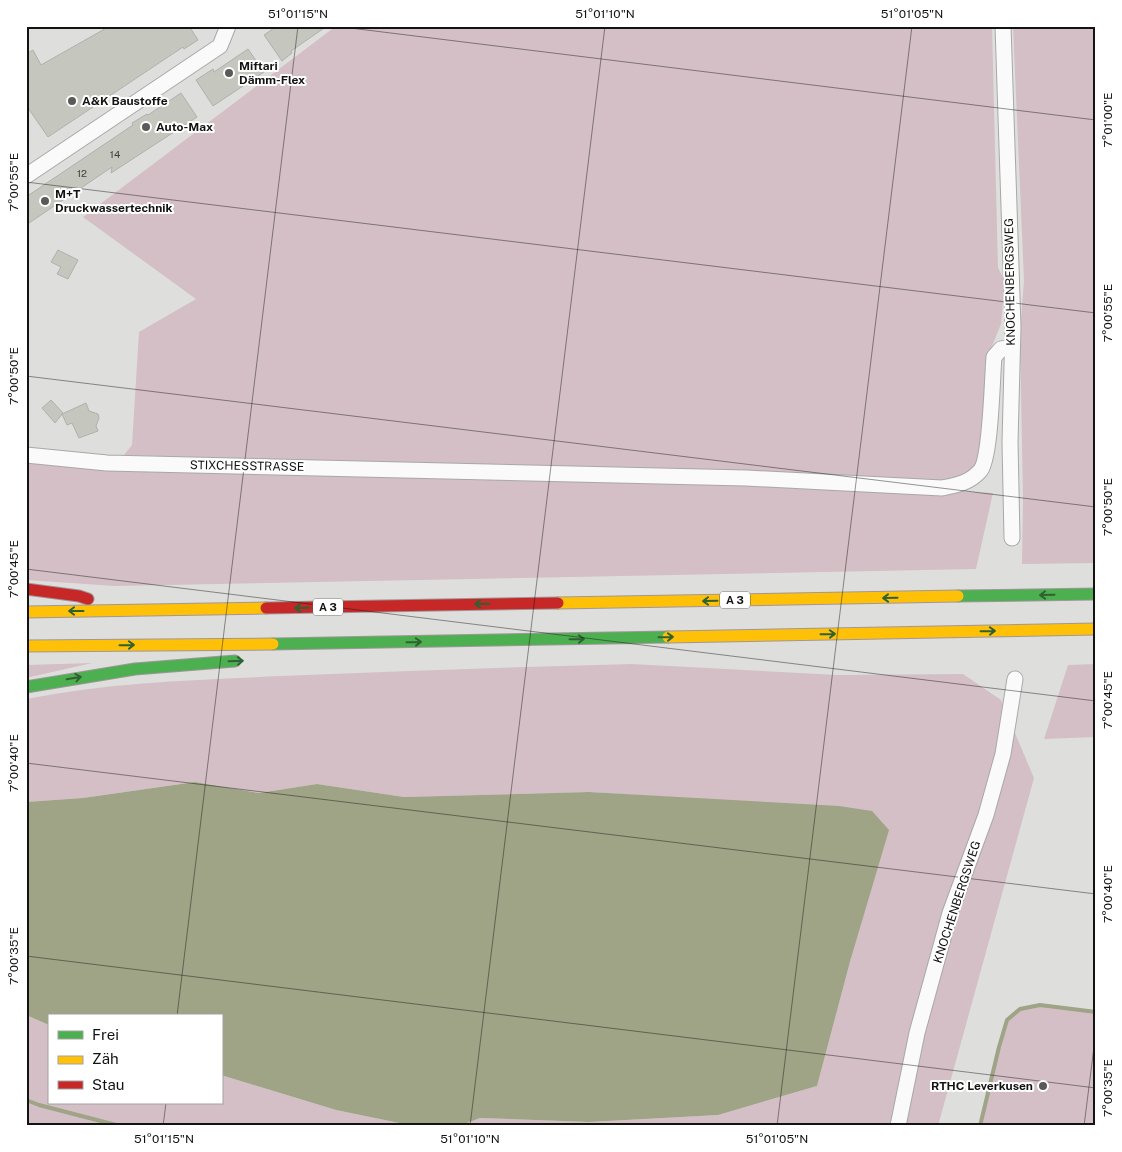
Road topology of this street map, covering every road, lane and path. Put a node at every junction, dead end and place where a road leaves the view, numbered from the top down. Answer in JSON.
{"nodes":[{"id":1,"x":228,"y":26,"type":"edge"},
{"id":2,"x":1003,"y":26,"type":"edge"},
{"id":3,"x":26,"y":176,"type":"edge"},
{"id":4,"x":1012,"y":346,"type":"junction"},
{"id":5,"x":26,"y":456,"type":"edge"},
{"id":6,"x":1012,"y":538,"type":"dead end"},
{"id":7,"x":26,"y":589,"type":"edge"},
{"id":8,"x":1096,"y":594,"type":"edge"},
{"id":9,"x":125,"y":611,"type":"junction"},
{"id":10,"x":26,"y":612,"type":"edge"},
{"id":11,"x":1096,"y":629,"type":"edge"},
{"id":12,"x":365,"y":643,"type":"junction"},
{"id":13,"x":26,"y":646,"type":"edge"},
{"id":14,"x":335,"y":656,"type":"dead end"},
{"id":15,"x":250,"y":661,"type":"dead end"},
{"id":16,"x":1015,"y":679,"type":"dead end"},
{"id":17,"x":26,"y":687,"type":"edge"},
{"id":18,"x":898,"y":1126,"type":"edge"}],
"edges":[{"from":1,"to":3,"type":"street"},
{"from":2,"to":4,"type":"street","name":"KNOCHENBERGSWEG"},
{"from":4,"to":5,"type":"street","name":"STIXCHESSTRASSE"},
{"from":4,"to":6,"type":"street","name":"KNOCHENBERGSWEG"},
{"from":7,"to":9,"type":"highway"},
{"from":8,"to":9,"type":"highway","number":"A 3","one_way":true},
{"from":9,"to":10,"type":"highway","number":"A 3","one_way":true},
{"from":12,"to":11,"type":"highway","one_way":true},
{"from":13,"to":12,"type":"highway","one_way":true},
{"from":12,"to":14,"type":"highway"},
{"from":17,"to":15,"type":"highway","one_way":true},
{"from":16,"to":18,"type":"street","name":"KNOCHENBERGSWEG"}]}
